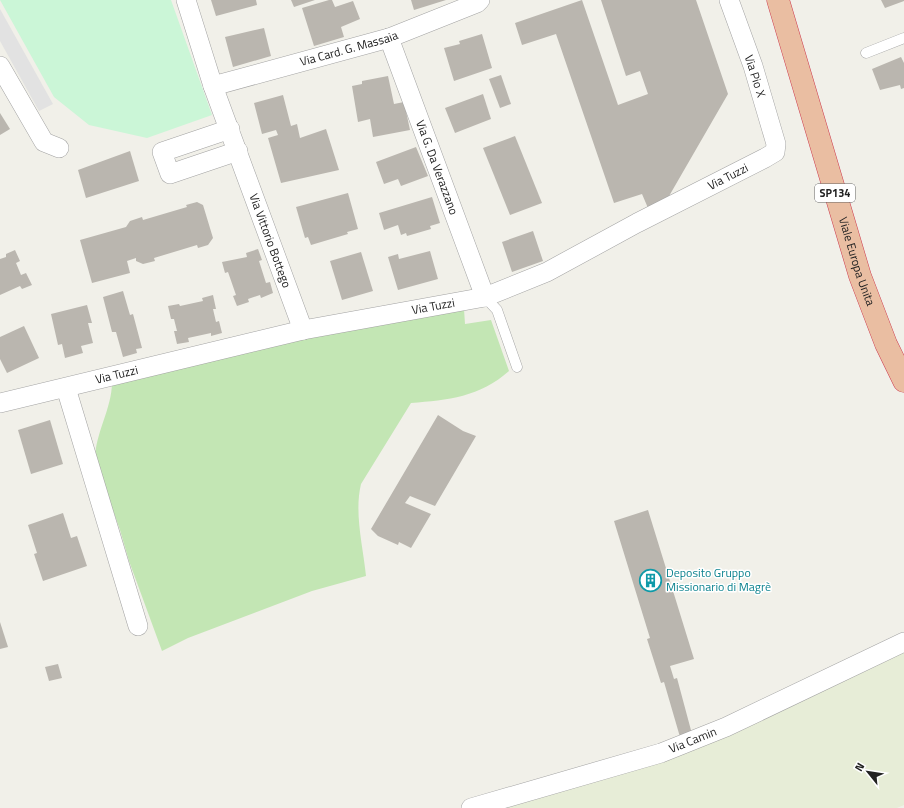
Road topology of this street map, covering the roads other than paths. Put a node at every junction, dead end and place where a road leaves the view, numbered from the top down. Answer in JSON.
{"nodes":[{"id":1,"x":186,"y":0,"type":"edge"},
{"id":2,"x":480,"y":0,"type":"edge"},
{"id":3,"x":728,"y":0,"type":"edge"},
{"id":4,"x":778,"y":0,"type":"edge"},
{"id":5,"x":389,"y":38,"type":"junction"},
{"id":6,"x":904,"y":38,"type":"edge"},
{"id":7,"x":866,"y":53,"type":"dead end"},
{"id":8,"x":0,"y":66,"type":"edge"},
{"id":9,"x":213,"y":86,"type":"junction"},
{"id":10,"x":230,"y":129,"type":"junction"},
{"id":11,"x":59,"y":148,"type":"dead end"},
{"id":12,"x":238,"y":151,"type":"junction"},
{"id":13,"x":775,"y":152,"type":"joint"},
{"id":14,"x":485,"y":297,"type":"junction"},
{"id":15,"x":303,"y":330,"type":"junction"},
{"id":16,"x":517,"y":367,"type":"dead end"},
{"id":17,"x":904,"y":381,"type":"edge"},
{"id":18,"x":66,"y":388,"type":"junction"},
{"id":19,"x":0,"y":403,"type":"edge"},
{"id":20,"x":138,"y":626,"type":"dead end"},
{"id":21,"x":904,"y":642,"type":"edge"},
{"id":22,"x":471,"y":808,"type":"edge"}],
"edges":[{"from":1,"to":9,"type":"street","name":"Via Vittorio Bottego"},
{"from":2,"to":5,"type":"street","name":"Via Card. G. Massaia"},
{"from":3,"to":13,"type":"street","name":"Via Pio X"},
{"from":4,"to":17,"type":"highway","name":"Viale Europa Unita","number":"SP134"},
{"from":5,"to":9,"type":"street","name":"Via Card. G. Massaia"},
{"from":5,"to":14,"type":"street","name":"Via G. Da Verazzano"},
{"from":6,"to":7,"type":"lane"},
{"from":8,"to":11,"type":"street"},
{"from":9,"to":10,"type":"street","name":"Via Vittorio Bottego"},
{"from":10,"to":12,"type":"street","name":"Via Vittorio Bottego"},
{"from":10,"to":12,"type":"street"},
{"from":12,"to":15,"type":"street","name":"Via Vittorio Bottego"},
{"from":13,"to":14,"type":"street","name":"Via Tuzzi"},
{"from":14,"to":15,"type":"street","name":"Via Tuzzi"},
{"from":14,"to":16,"type":"lane"},
{"from":15,"to":18,"type":"street","name":"Via Tuzzi"},
{"from":18,"to":19,"type":"street","name":"Via Tuzzi"},
{"from":18,"to":20,"type":"street"},
{"from":21,"to":22,"type":"street","name":"Via Camin"}]}
